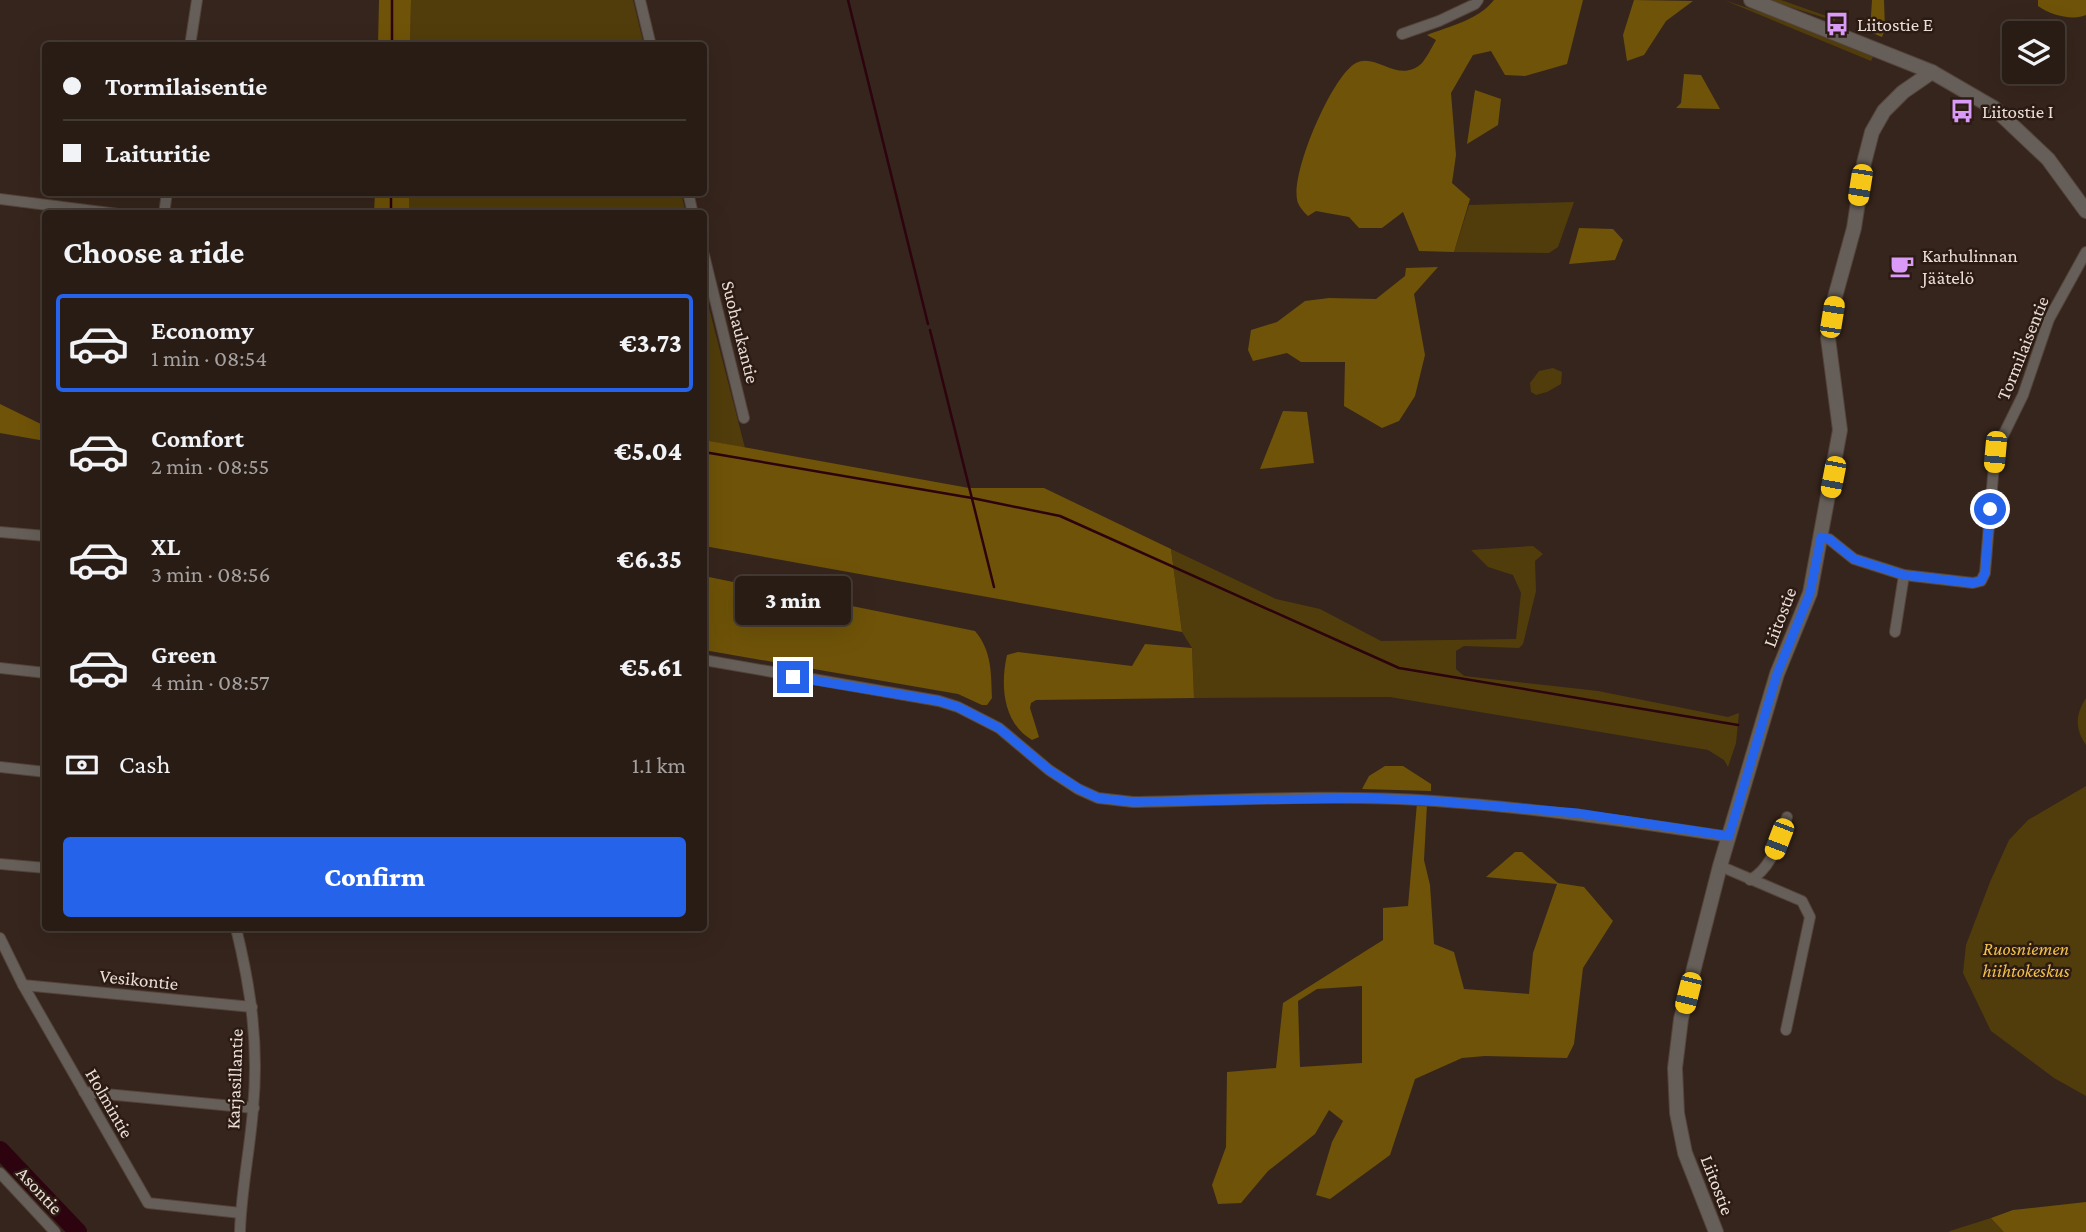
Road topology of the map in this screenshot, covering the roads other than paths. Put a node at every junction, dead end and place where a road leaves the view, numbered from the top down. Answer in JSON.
{"nodes":[{"id":1,"x":197,"y":0,"type":"edge"},
{"id":2,"x":640,"y":0,"type":"edge"},
{"id":3,"x":1478,"y":0,"type":"edge"},
{"id":4,"x":1751,"y":0,"type":"edge"},
{"id":5,"x":1402,"y":34,"type":"dead end"},
{"id":6,"x":191,"y":42,"type":"edge"},
{"id":7,"x":650,"y":42,"type":"edge"},
{"id":8,"x":1932,"y":72,"type":"junction"},
{"id":9,"x":0,"y":199,"type":"edge"},
{"id":10,"x":87,"y":210,"type":"edge"},
{"id":11,"x":2086,"y":211,"type":"edge"},
{"id":12,"x":2086,"y":252,"type":"edge"},
{"id":13,"x":707,"y":266,"type":"edge"},
{"id":14,"x":744,"y":418,"type":"dead end"},
{"id":15,"x":0,"y":532,"type":"edge"},
{"id":16,"x":42,"y":536,"type":"edge"},
{"id":17,"x":1821,"y":537,"type":"junction"},
{"id":18,"x":1904,"y":575,"type":"junction"},
{"id":19,"x":1895,"y":632,"type":"dead end"},
{"id":20,"x":707,"y":661,"type":"edge"},
{"id":21,"x":0,"y":668,"type":"edge"},
{"id":22,"x":42,"y":673,"type":"edge"},
{"id":23,"x":0,"y":767,"type":"edge"},
{"id":24,"x":42,"y":772,"type":"edge"},
{"id":25,"x":1787,"y":817,"type":"dead end"},
{"id":26,"x":1729,"y":836,"type":"junction"},
{"id":27,"x":0,"y":864,"type":"edge"},
{"id":28,"x":1720,"y":866,"type":"junction"},
{"id":29,"x":42,"y":868,"type":"edge"},
{"id":30,"x":1750,"y":880,"type":"junction"},
{"id":31,"x":237,"y":931,"type":"edge"},
{"id":32,"x":0,"y":938,"type":"edge"},
{"id":33,"x":23,"y":985,"type":"junction"},
{"id":34,"x":253,"y":1007,"type":"junction"},
{"id":35,"x":1786,"y":1030,"type":"dead end"},
{"id":36,"x":84,"y":1092,"type":"junction"},
{"id":37,"x":254,"y":1108,"type":"junction"},
{"id":38,"x":0,"y":1172,"type":"edge"},
{"id":39,"x":241,"y":1213,"type":"junction"},
{"id":40,"x":55,"y":1232,"type":"edge"},
{"id":41,"x":240,"y":1232,"type":"edge"},
{"id":42,"x":1716,"y":1232,"type":"edge"}],
"edges":[{"from":1,"to":6,"type":"street"},
{"from":2,"to":7,"type":"street"},
{"from":3,"to":5,"type":"street"},
{"from":4,"to":8,"type":"street"},
{"from":8,"to":11,"type":"street"},
{"from":8,"to":17,"type":"street","name":"Liitostie"},
{"from":9,"to":10,"type":"street"},
{"from":12,"to":18,"type":"street","name":"Tormilaisentie"},
{"from":13,"to":14,"type":"street","name":"Suohaukantie"},
{"from":15,"to":16,"type":"street"},
{"from":17,"to":18,"type":"street","name":"Tormilaisentie"},
{"from":17,"to":26,"type":"street","name":"Liitostie"},
{"from":18,"to":19,"type":"street"},
{"from":20,"to":26,"type":"street"},
{"from":21,"to":22,"type":"street"},
{"from":23,"to":24,"type":"street"},
{"from":25,"to":30,"type":"street"},
{"from":26,"to":28,"type":"street","name":"Liitostie"},
{"from":27,"to":29,"type":"street"},
{"from":28,"to":30,"type":"street"},
{"from":28,"to":42,"type":"street","name":"Liitostie"},
{"from":30,"to":35,"type":"street"},
{"from":31,"to":34,"type":"street","name":"Karjasillantie"},
{"from":32,"to":33,"type":"street","name":"Holmintie"},
{"from":33,"to":34,"type":"street","name":"Vesikontie"},
{"from":33,"to":36,"type":"street","name":"Holmintie"},
{"from":34,"to":37,"type":"street","name":"Karjasillantie"},
{"from":36,"to":37,"type":"street"},
{"from":36,"to":39,"type":"street","name":"Holmintie"},
{"from":37,"to":39,"type":"street","name":"Karjasillantie"},
{"from":38,"to":40,"type":"street","name":"Asontie"},
{"from":39,"to":41,"type":"street","name":"Karjasillantie"}]}
